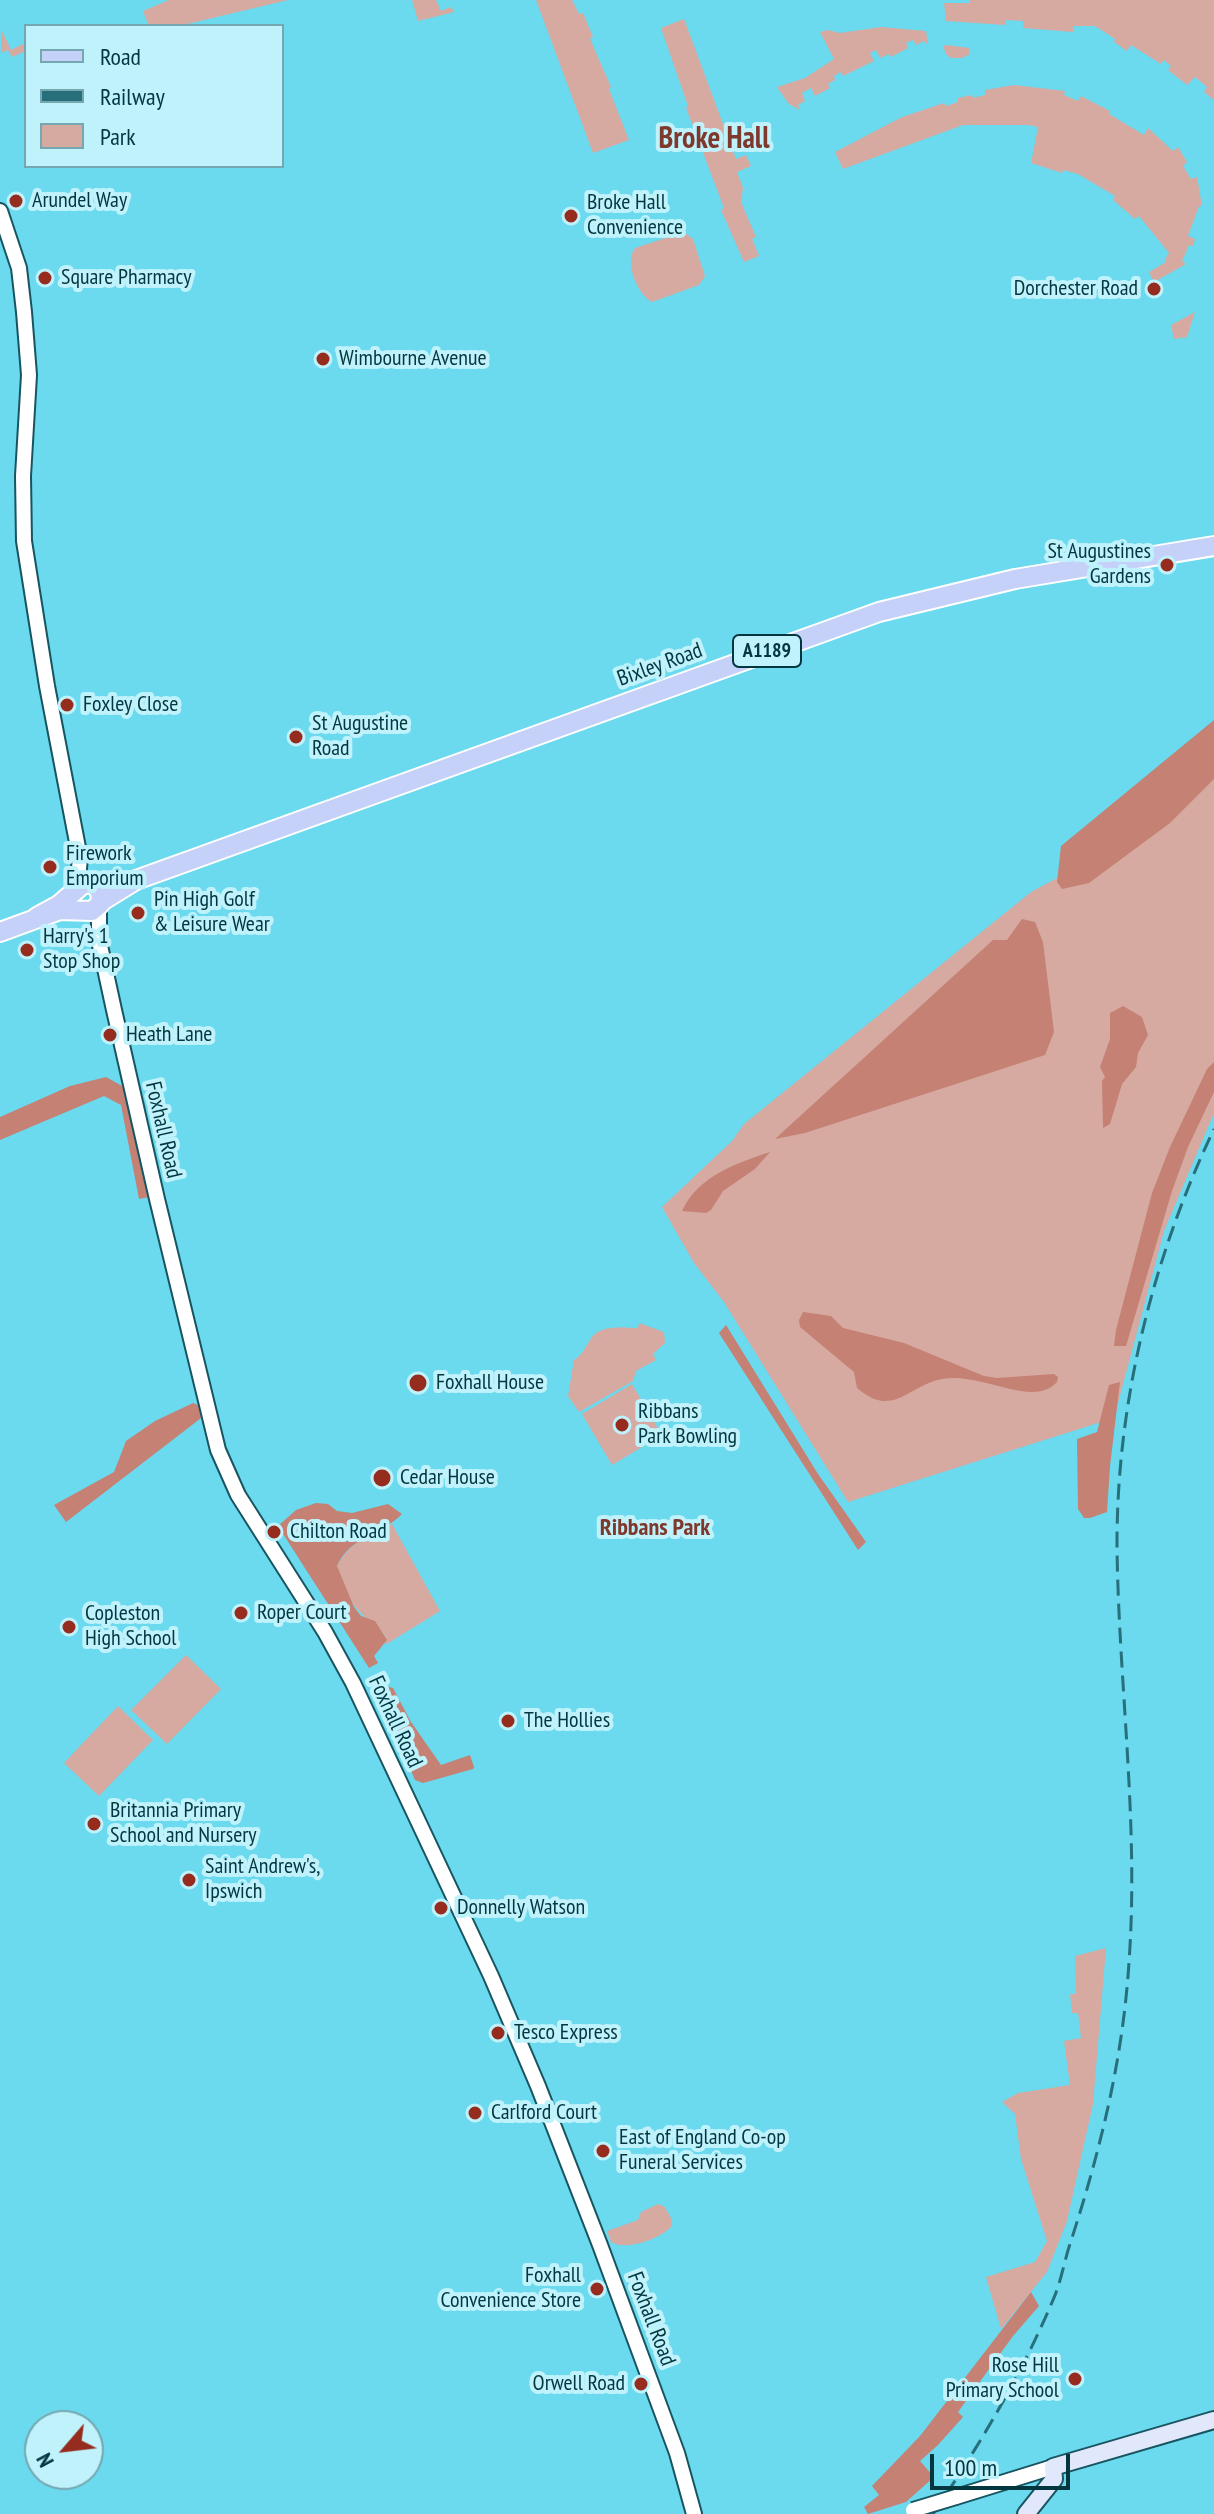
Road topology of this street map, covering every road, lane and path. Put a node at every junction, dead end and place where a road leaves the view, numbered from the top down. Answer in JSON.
{"nodes":[{"id":1,"x":0,"y":211,"type":"edge"},
{"id":2,"x":1214,"y":546,"type":"edge"},
{"id":3,"x":88,"y":897,"type":"junction"},
{"id":4,"x":0,"y":932,"type":"edge"},
{"id":5,"x":1214,"y":2420,"type":"edge"},
{"id":6,"x":1053,"y":2467,"type":"junction"},
{"id":7,"x":906,"y":2512,"type":"edge"},
{"id":8,"x":694,"y":2514,"type":"edge"},
{"id":9,"x":1026,"y":2514,"type":"edge"}],
"edges":[{"from":1,"to":3,"type":"street","name":"Foxhall Road"},
{"from":2,"to":3,"type":"main road","name":"Bixley Road","number":"A1189"},
{"from":3,"to":4,"type":"main road"},
{"from":3,"to":8,"type":"street","name":"Foxhall Road"},
{"from":5,"to":6,"type":"main road"},
{"from":6,"to":7,"type":"street","bridge":true},
{"from":6,"to":9,"type":"main road"}]}
